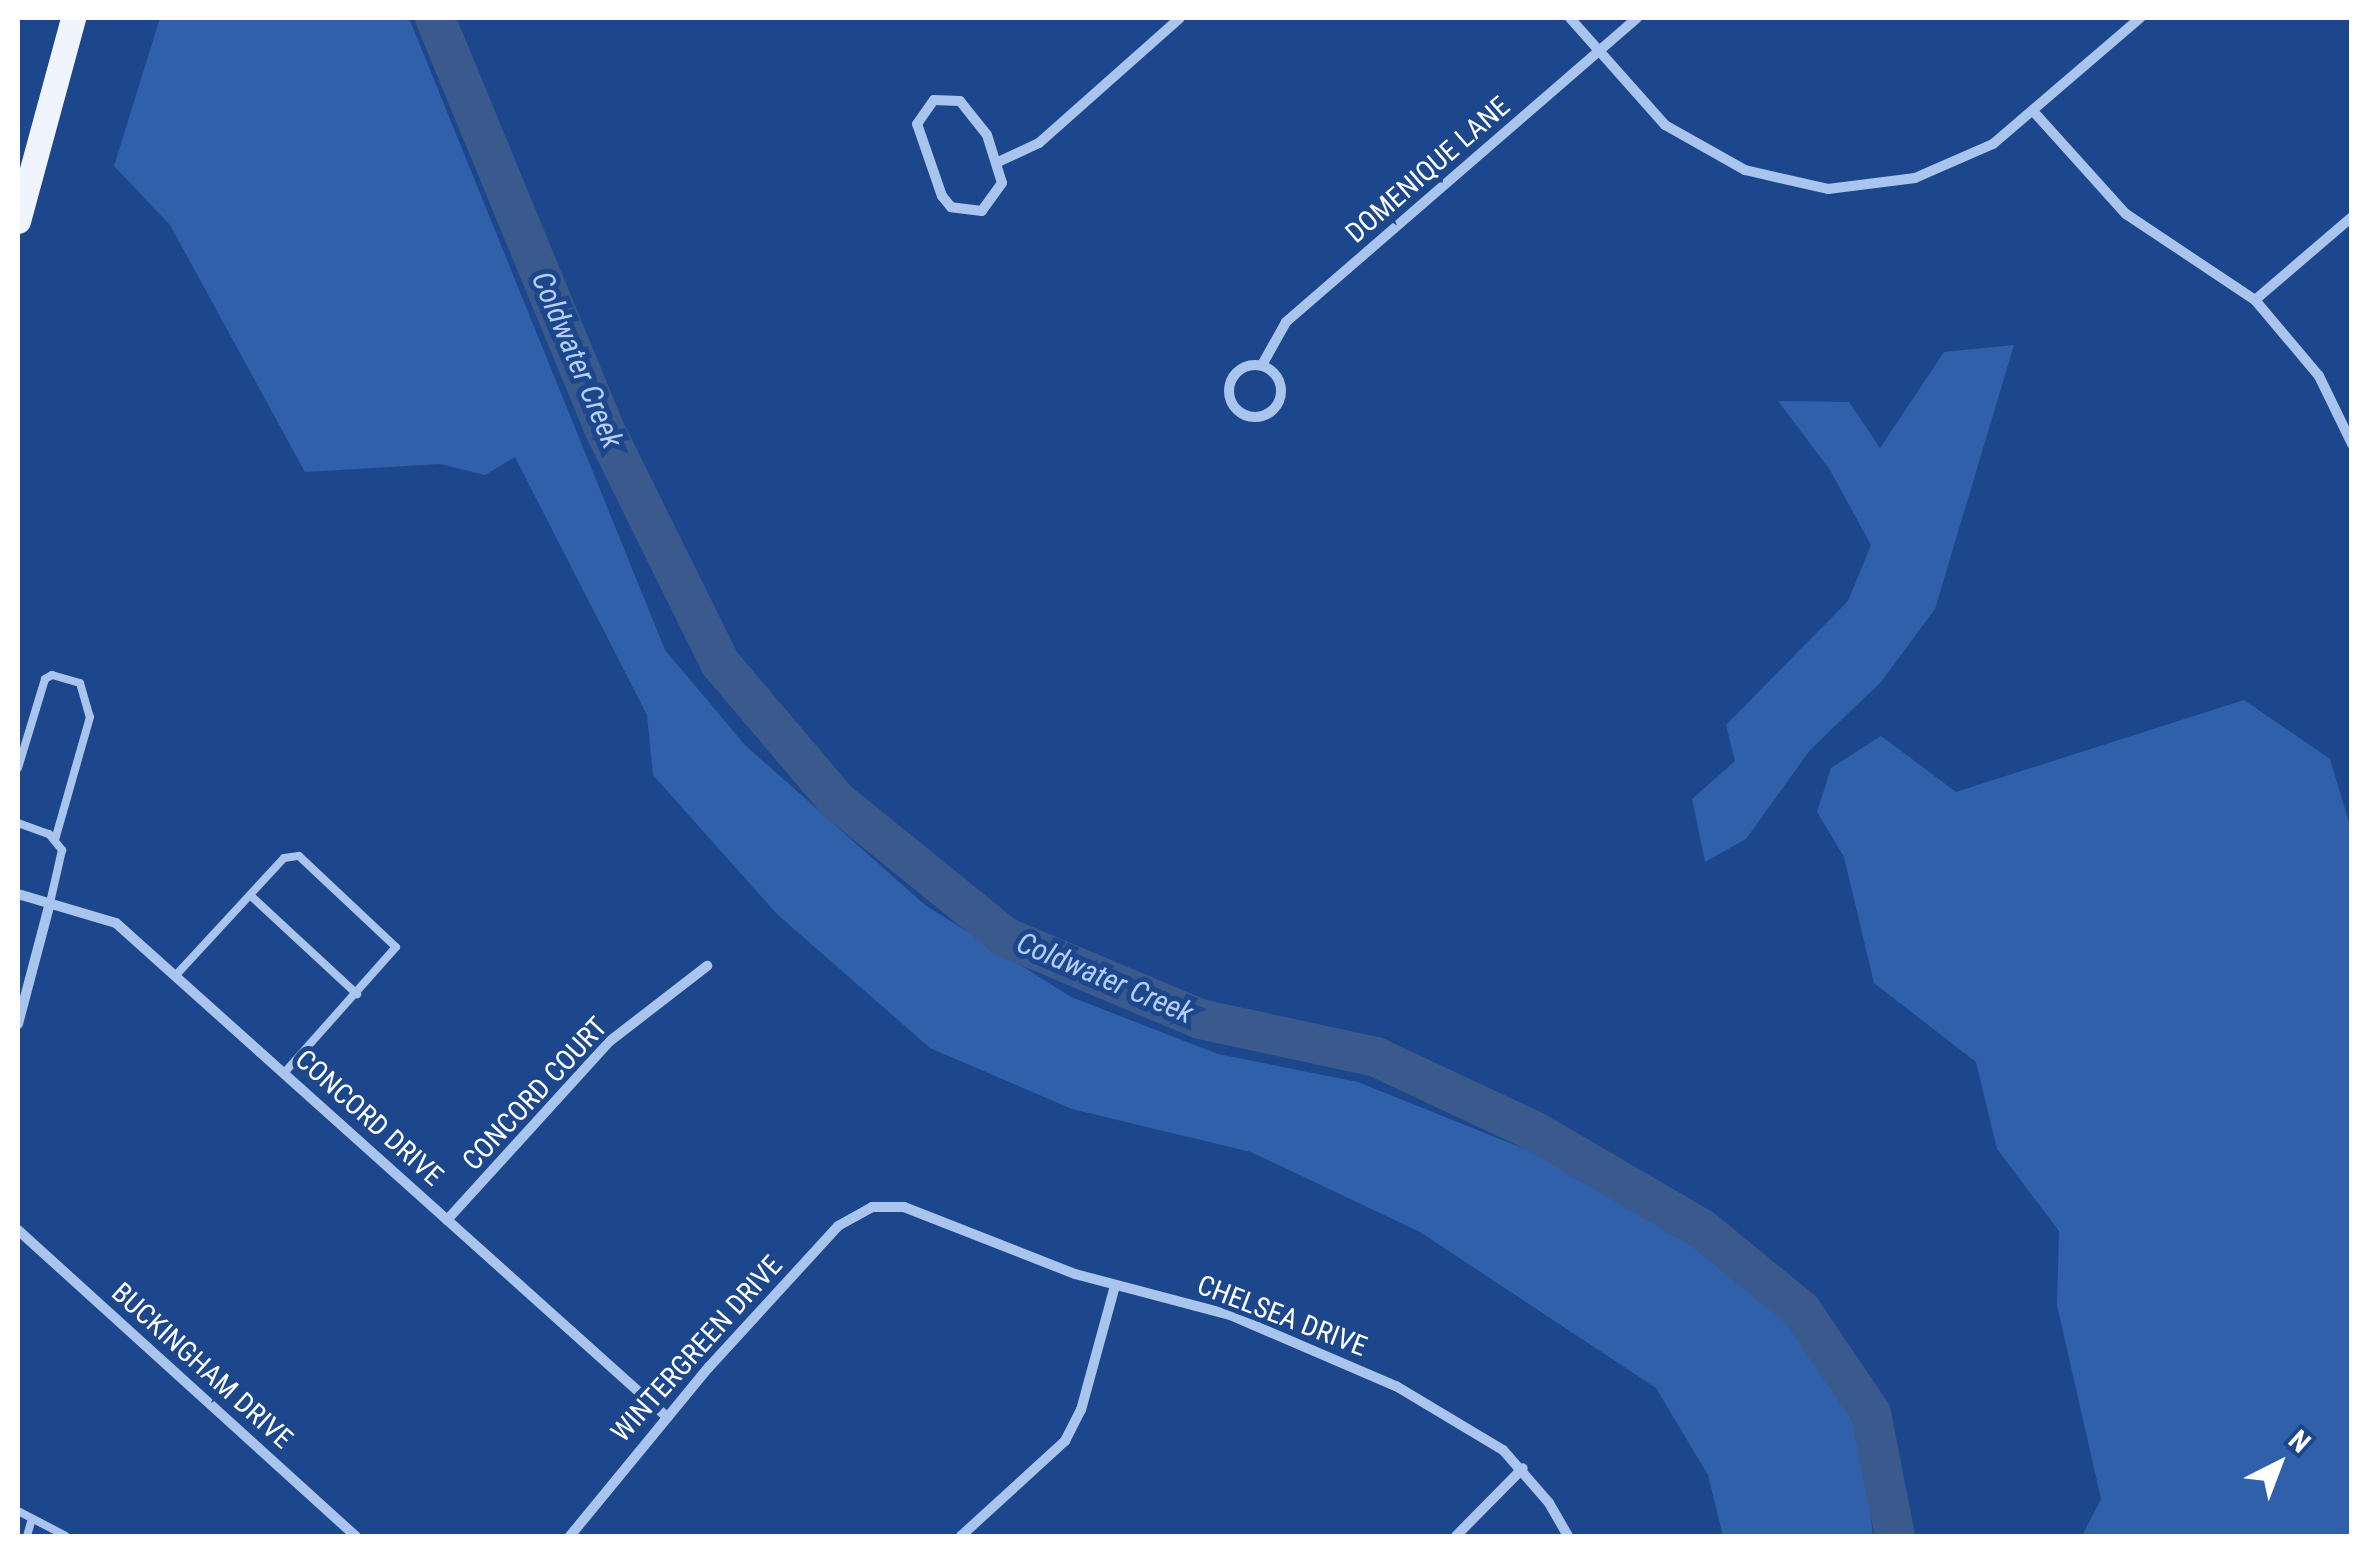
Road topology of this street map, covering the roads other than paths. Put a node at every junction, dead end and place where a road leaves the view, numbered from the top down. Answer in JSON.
{"nodes":[{"id":1,"x":74,"y":18,"type":"edge"},
{"id":2,"x":1180,"y":18,"type":"edge"},
{"id":3,"x":1570,"y":18,"type":"edge"},
{"id":4,"x":1637,"y":18,"type":"edge"},
{"id":5,"x":2140,"y":18,"type":"edge"},
{"id":6,"x":1598,"y":51,"type":"junction"},
{"id":7,"x":2034,"y":112,"type":"junction"},
{"id":8,"x":998,"y":162,"type":"junction"},
{"id":9,"x":2352,"y":217,"type":"edge"},
{"id":10,"x":18,"y":221,"type":"edge"},
{"id":11,"x":2255,"y":300,"type":"junction"},
{"id":12,"x":1262,"y":366,"type":"junction"},
{"id":13,"x":2352,"y":444,"type":"edge"},
{"id":14,"x":18,"y":768,"type":"edge"},
{"id":15,"x":18,"y":823,"type":"edge"},
{"id":16,"x":55,"y":840,"type":"junction"},
{"id":17,"x":18,"y":894,"type":"edge"},
{"id":18,"x":250,"y":894,"type":"junction"},
{"id":19,"x":50,"y":903,"type":"junction"},
{"id":20,"x":707,"y":966,"type":"dead end"},
{"id":21,"x":176,"y":975,"type":"junction"},
{"id":22,"x":357,"y":994,"type":"junction"},
{"id":23,"x":18,"y":1024,"type":"edge"},
{"id":24,"x":285,"y":1072,"type":"junction"},
{"id":25,"x":872,"y":1207,"type":"joint"},
{"id":26,"x":447,"y":1220,"type":"junction"},
{"id":27,"x":18,"y":1230,"type":"edge"},
{"id":28,"x":1115,"y":1286,"type":"junction"},
{"id":29,"x":667,"y":1416,"type":"junction"},
{"id":30,"x":1522,"y":1468,"type":"junction"},
{"id":31,"x":18,"y":1511,"type":"edge"},
{"id":32,"x":32,"y":1519,"type":"junction"},
{"id":33,"x":28,"y":1536,"type":"edge"},
{"id":34,"x":66,"y":1536,"type":"edge"},
{"id":35,"x":356,"y":1536,"type":"edge"},
{"id":36,"x":570,"y":1536,"type":"edge"},
{"id":37,"x":961,"y":1536,"type":"edge"},
{"id":38,"x":1456,"y":1536,"type":"edge"},
{"id":39,"x":1568,"y":1536,"type":"edge"}],
"edges":[{"from":1,"to":10,"type":"main road"},
{"from":2,"to":8,"type":"street"},
{"from":3,"to":6,"type":"street"},
{"from":4,"to":6,"type":"street","name":"DOMENIQUE LANE"},
{"from":5,"to":7,"type":"street"},
{"from":6,"to":7,"type":"street"},
{"from":6,"to":12,"type":"street","name":"DOMENIQUE LANE"},
{"from":7,"to":11,"type":"street"},
{"from":8,"to":8,"type":"street"},
{"from":9,"to":11,"type":"street"},
{"from":11,"to":13,"type":"street"},
{"from":12,"to":12,"type":"street","name":"DOMENIQUE LANE"},
{"from":14,"to":16,"type":"lane"},
{"from":15,"to":16,"type":"lane"},
{"from":16,"to":19,"type":"lane"},
{"from":17,"to":19,"type":"street","name":"CONCORD DRIVE"},
{"from":18,"to":21,"type":"lane"},
{"from":18,"to":22,"type":"lane"},
{"from":18,"to":22,"type":"lane"},
{"from":19,"to":21,"type":"street","name":"CONCORD DRIVE"},
{"from":19,"to":23,"type":"street"},
{"from":20,"to":26,"type":"street","name":"CONCORD COURT"},
{"from":21,"to":24,"type":"street","name":"CONCORD DRIVE"},
{"from":22,"to":24,"type":"lane"},
{"from":24,"to":26,"type":"street","name":"CONCORD DRIVE"},
{"from":25,"to":28,"type":"street","name":"CHELSEA DRIVE"},
{"from":25,"to":29,"type":"street","name":"WINTERGREEN DRIVE"},
{"from":26,"to":29,"type":"street","name":"CONCORD DRIVE"},
{"from":27,"to":35,"type":"street","name":"BUCKINGHAM DRIVE"},
{"from":28,"to":30,"type":"street","name":"CHELSEA DRIVE"},
{"from":28,"to":37,"type":"street"},
{"from":29,"to":36,"type":"street","name":"WINTERGREEN DRIVE"},
{"from":30,"to":38,"type":"street"},
{"from":30,"to":39,"type":"street","name":"CHELSEA DRIVE"},
{"from":31,"to":32,"type":"lane"},
{"from":32,"to":33,"type":"lane"},
{"from":32,"to":34,"type":"lane"}]}
